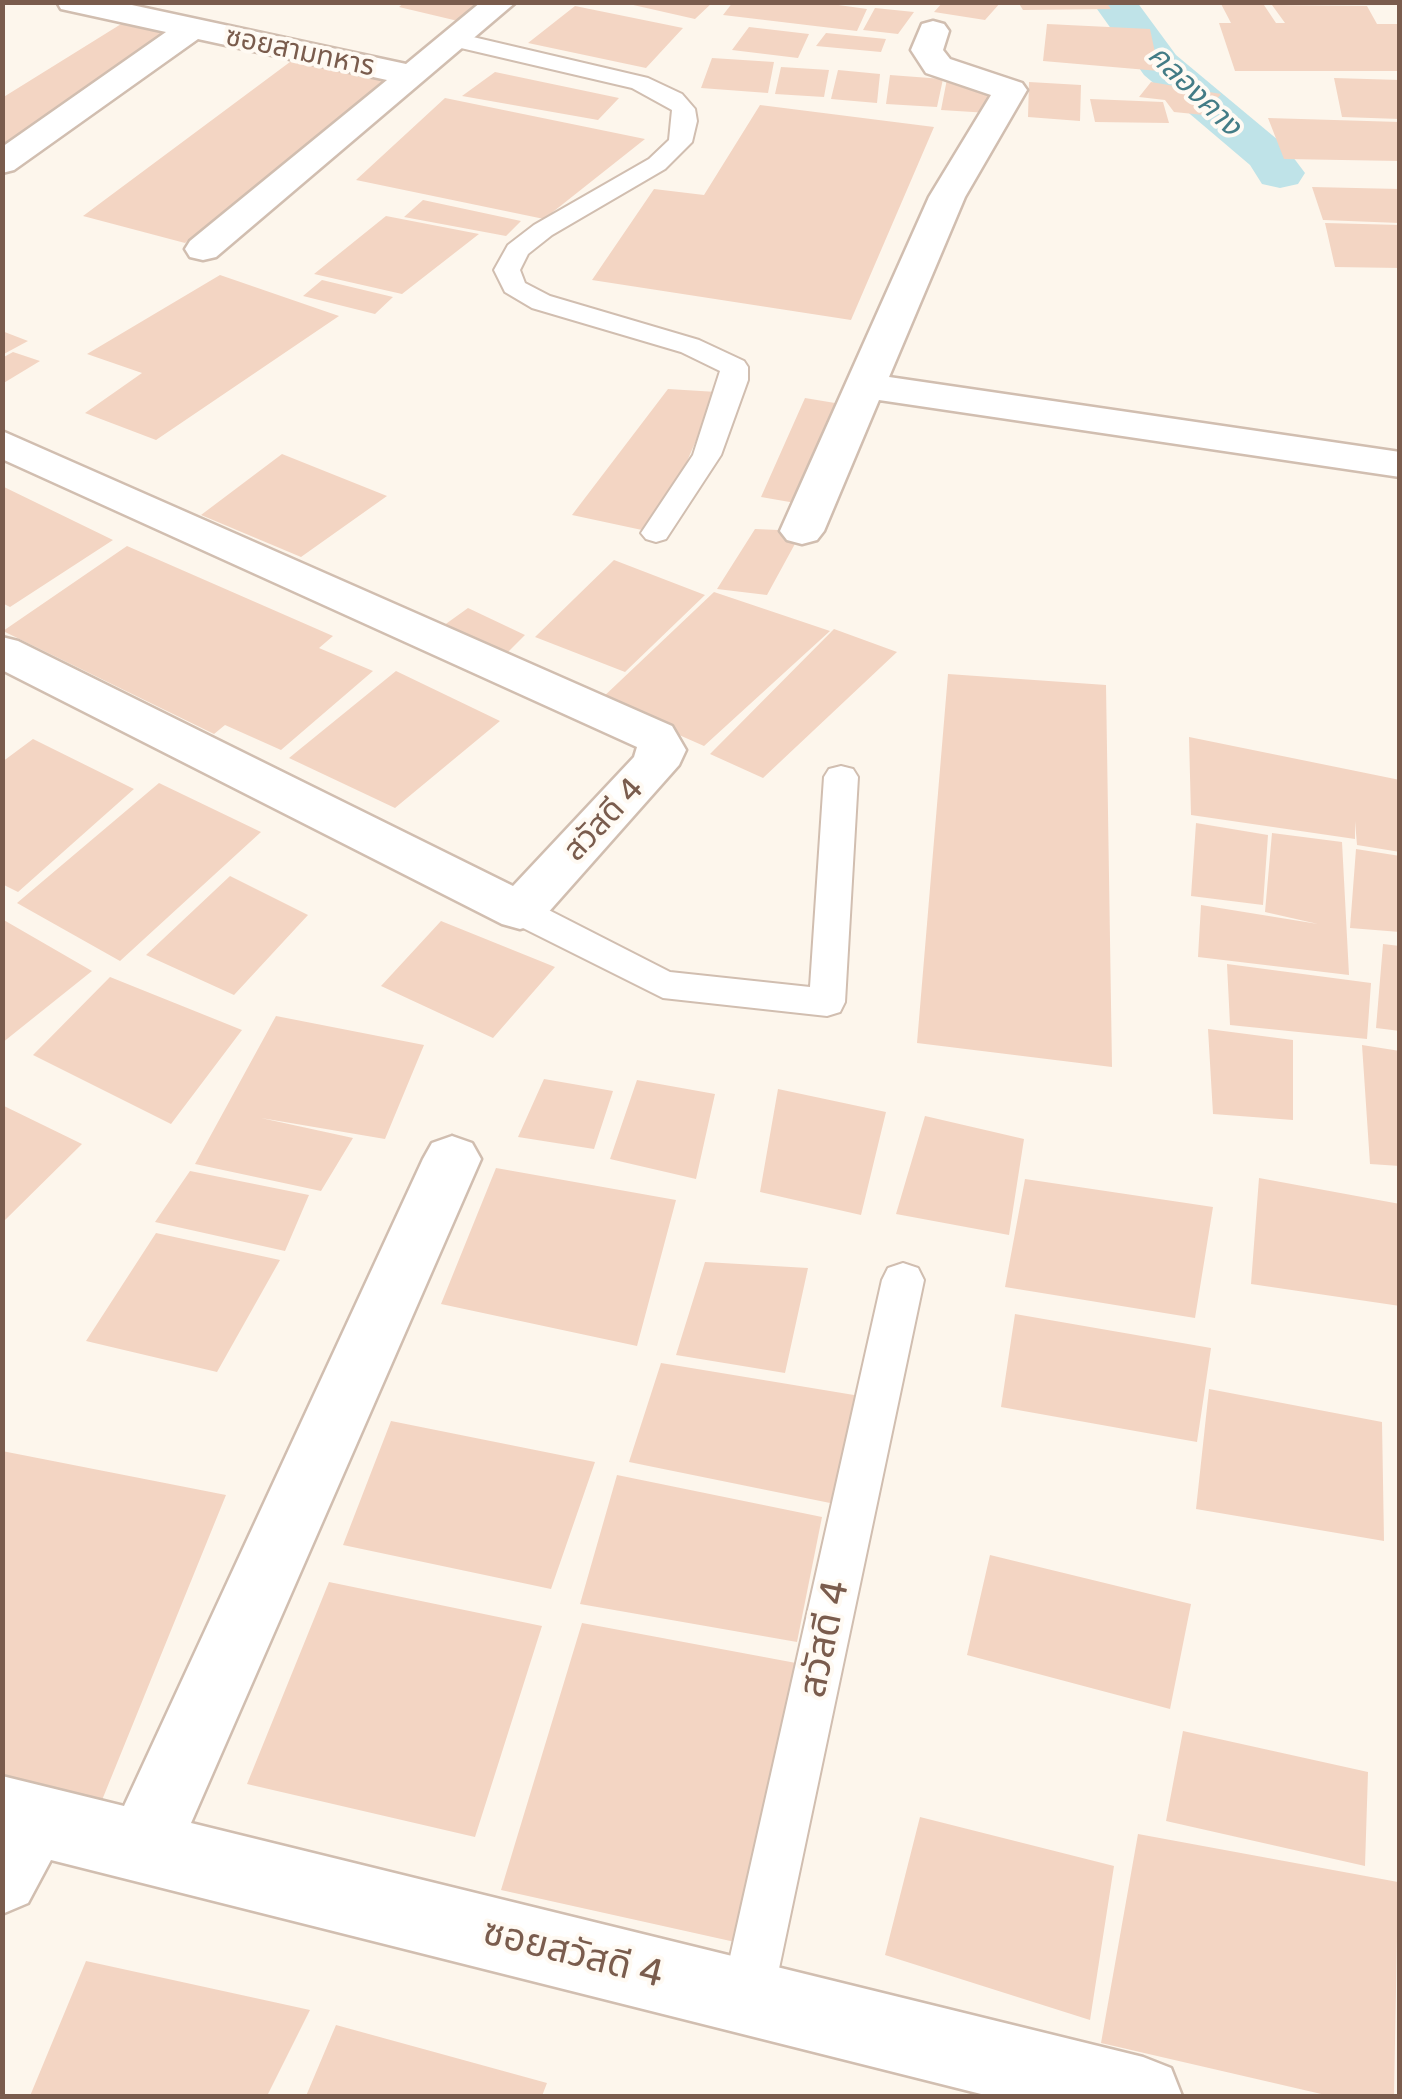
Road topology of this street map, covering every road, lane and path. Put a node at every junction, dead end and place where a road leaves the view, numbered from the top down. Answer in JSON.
{"nodes":[{"id":1,"x":72,"y":2,"type":"edge"},
{"id":2,"x":501,"y":2,"type":"edge"},
{"id":3,"x":192,"y":28,"type":"junction"},
{"id":4,"x":933,"y":31,"type":"dead end"},
{"id":5,"x":456,"y":40,"type":"junction"},
{"id":6,"x":411,"y":75,"type":"junction"},
{"id":7,"x":2,"y":163,"type":"edge"},
{"id":8,"x":203,"y":249,"type":"dead end"},
{"id":9,"x":866,"y":386,"type":"junction"},
{"id":10,"x":2,"y":443,"type":"edge"},
{"id":11,"x":1400,"y":465,"type":"edge"},
{"id":12,"x":802,"y":532,"type":"dead end"},
{"id":13,"x":656,"y":533,"type":"dead end"},
{"id":14,"x":2,"y":651,"type":"edge"},
{"id":15,"x":841,"y":776,"type":"dead end"},
{"id":16,"x":520,"y":911,"type":"junction"},
{"id":17,"x":452,"y":1159,"type":"dead end"},
{"id":18,"x":902,"y":1280,"type":"dead end"},
{"id":19,"x":13,"y":1836,"type":"edge"},
{"id":20,"x":143,"y":1847,"type":"junction"},
{"id":21,"x":747,"y":1997,"type":"junction"},
{"id":22,"x":1143,"y":2096,"type":"edge"}],
"edges":[{"from":1,"to":3,"type":"street","name":"ซอยสามทหาร"},
{"from":2,"to":5,"type":"street","name":"ซอยสามทหาร"},
{"from":3,"to":6,"type":"street","name":"ซอยสามทหาร"},
{"from":3,"to":7,"type":"street"},
{"from":4,"to":9,"type":"street"},
{"from":5,"to":6,"type":"street","name":"ซอยสามทหาร"},
{"from":5,"to":13,"type":"lane"},
{"from":6,"to":8,"type":"street","name":"ซอยสามทหาร"},
{"from":9,"to":11,"type":"street"},
{"from":9,"to":12,"type":"street"},
{"from":10,"to":16,"type":"street","name":"สวัสดี 4"},
{"from":14,"to":16,"type":"street"},
{"from":15,"to":16,"type":"lane"},
{"from":17,"to":20,"type":"street"},
{"from":18,"to":21,"type":"lane","name":"สวัสดี 4"},
{"from":19,"to":20,"type":"street","name":"ซอยสวัสดี 4"},
{"from":20,"to":21,"type":"street","name":"ซอยสวัสดี 4"},
{"from":21,"to":22,"type":"street","name":"ซอยสวัสดี 4"}]}
